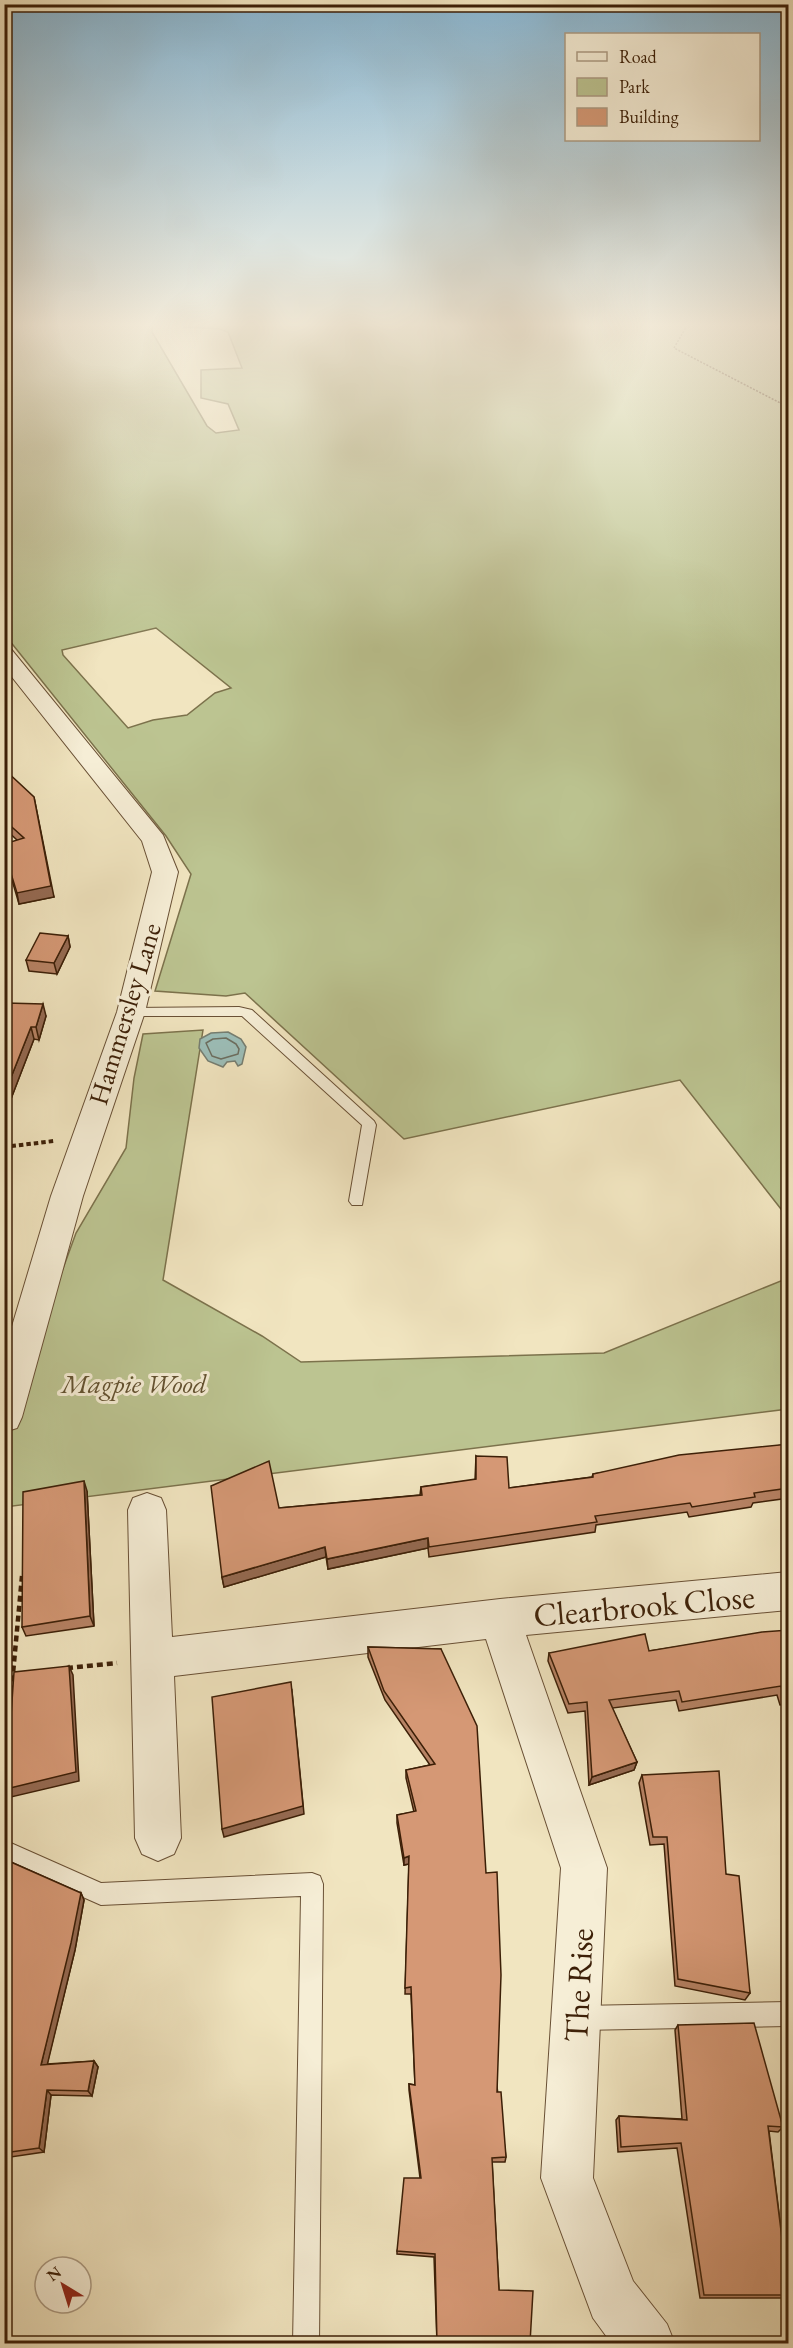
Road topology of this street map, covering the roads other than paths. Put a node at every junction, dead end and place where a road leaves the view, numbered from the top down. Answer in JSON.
{"nodes":[{"id":1,"x":4,"y":653,"type":"edge"},
{"id":2,"x":131,"y":1012,"type":"junction"},
{"id":3,"x":357,"y":1201,"type":"dead end"},
{"id":4,"x":4,"y":1417,"type":"edge"},
{"id":5,"x":147,"y":1510,"type":"dead end"},
{"id":6,"x":789,"y":1591,"type":"edge"},
{"id":7,"x":500,"y":1618,"type":"junction"},
{"id":8,"x":151,"y":1659,"type":"junction"},
{"id":9,"x":158,"y":1838,"type":"dead end"},
{"id":10,"x":4,"y":1851,"type":"edge"},
{"id":11,"x":789,"y":2014,"type":"edge"},
{"id":12,"x":577,"y":2019,"type":"junction"},
{"id":13,"x":306,"y":2343,"type":"edge"},
{"id":14,"x":647,"y":2343,"type":"edge"}],
"edges":[{"from":1,"to":2,"type":"street","name":"Hammersley Lane"},
{"from":2,"to":3,"type":"lane"},
{"from":2,"to":4,"type":"street","name":"Hammersley Lane"},
{"from":5,"to":8,"type":"street"},
{"from":6,"to":7,"type":"street","name":"Clearbrook Close"},
{"from":7,"to":8,"type":"street","name":"Clearbrook Close"},
{"from":7,"to":12,"type":"street","name":"The Rise"},
{"from":8,"to":9,"type":"street"},
{"from":10,"to":13,"type":"lane"},
{"from":11,"to":12,"type":"lane"},
{"from":12,"to":14,"type":"street","name":"The Rise"}]}
